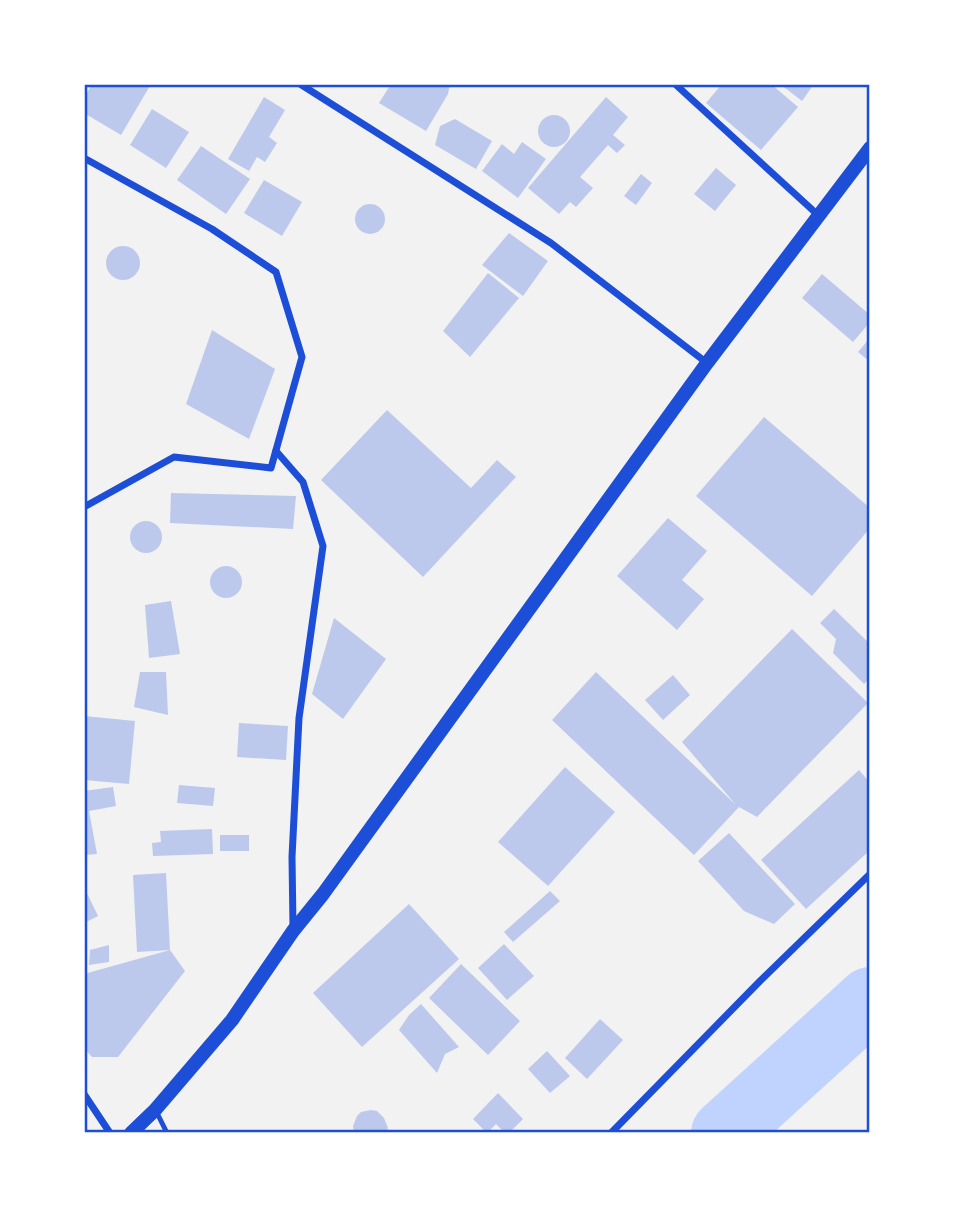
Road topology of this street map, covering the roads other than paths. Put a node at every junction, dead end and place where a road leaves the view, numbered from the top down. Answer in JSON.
{"nodes":[{"id":1,"x":300,"y":84,"type":"edge"},
{"id":2,"x":675,"y":84,"type":"edge"},
{"id":3,"x":870,"y":148,"type":"edge"},
{"id":4,"x":84,"y":158,"type":"edge"},
{"id":5,"x":818,"y":215,"type":"junction"},
{"id":6,"x":707,"y":363,"type":"junction"},
{"id":7,"x":276,"y":451,"type":"junction"},
{"id":8,"x":84,"y":507,"type":"edge"},
{"id":9,"x":870,"y":874,"type":"edge"},
{"id":10,"x":293,"y":931,"type":"junction"},
{"id":11,"x":84,"y":1094,"type":"edge"},
{"id":12,"x":155,"y":1110,"type":"junction"},
{"id":13,"x":110,"y":1133,"type":"edge"},
{"id":14,"x":131,"y":1133,"type":"edge"},
{"id":15,"x":167,"y":1133,"type":"edge"},
{"id":16,"x":611,"y":1133,"type":"edge"}],
"edges":[{"from":1,"to":6,"type":"street"},
{"from":2,"to":5,"type":"street"},
{"from":3,"to":5,"type":"main road"},
{"from":4,"to":7,"type":"street"},
{"from":5,"to":6,"type":"main road"},
{"from":6,"to":10,"type":"main road"},
{"from":7,"to":8,"type":"street"},
{"from":7,"to":10,"type":"street"},
{"from":9,"to":16,"type":"street"},
{"from":10,"to":12,"type":"main road"},
{"from":11,"to":13,"type":"street"},
{"from":12,"to":14,"type":"main road"},
{"from":12,"to":15,"type":"lane"}]}
